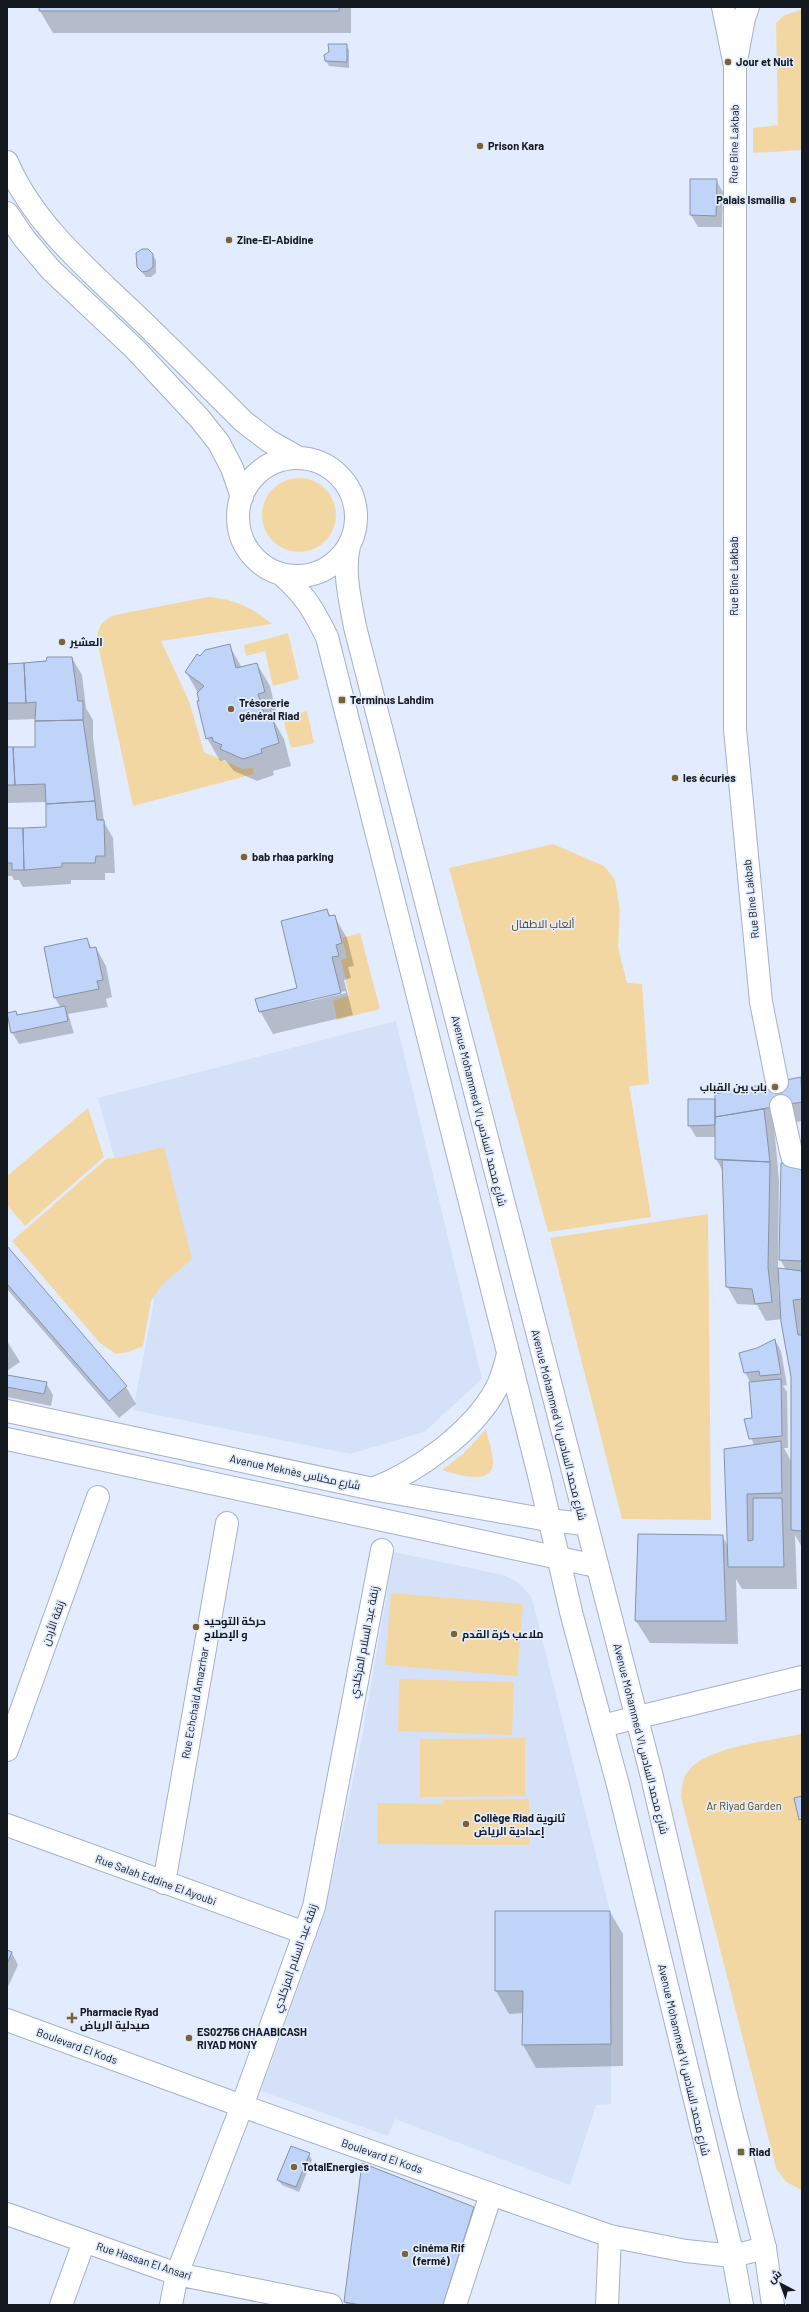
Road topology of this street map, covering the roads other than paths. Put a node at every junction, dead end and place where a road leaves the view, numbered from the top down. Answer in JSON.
{"nodes":[{"id":1,"x":724,"y":7,"type":"edge"},
{"id":2,"x":748,"y":7,"type":"edge"},
{"id":3,"x":735,"y":66,"type":"junction"},
{"id":4,"x":7,"y":162,"type":"edge"},
{"id":5,"x":7,"y":213,"type":"edge"},
{"id":6,"x":299,"y":458,"type":"junction"},
{"id":7,"x":242,"y":497,"type":"junction"},
{"id":8,"x":348,"y":546,"type":"junction"},
{"id":9,"x":280,"y":574,"type":"junction"},
{"id":10,"x":777,"y":1082,"type":"dead end"},
{"id":11,"x":789,"y":1111,"type":"edge"},
{"id":12,"x":802,"y":1158,"type":"edge"},
{"id":13,"x":508,"y":1353,"type":"junction"},
{"id":14,"x":7,"y":1411,"type":"edge"},
{"id":15,"x":7,"y":1439,"type":"edge"},
{"id":16,"x":373,"y":1489,"type":"junction"},
{"id":17,"x":98,"y":1497,"type":"dead end"},
{"id":18,"x":514,"y":1514,"type":"junction"},
{"id":19,"x":548,"y":1520,"type":"junction"},
{"id":20,"x":227,"y":1523,"type":"dead end"},
{"id":21,"x":585,"y":1524,"type":"junction"},
{"id":22,"x":518,"y":1549,"type":"junction"},
{"id":23,"x":382,"y":1550,"type":"dead end"},
{"id":24,"x":557,"y":1557,"type":"junction"},
{"id":25,"x":596,"y":1566,"type":"junction"},
{"id":26,"x":802,"y":1677,"type":"edge"},
{"id":27,"x":636,"y":1718,"type":"junction"},
{"id":28,"x":602,"y":1726,"type":"junction"},
{"id":29,"x":7,"y":1750,"type":"edge"},
{"id":30,"x":7,"y":1825,"type":"edge"},
{"id":31,"x":164,"y":1884,"type":"junction"},
{"id":32,"x":305,"y":1933,"type":"junction"},
{"id":33,"x":7,"y":2020,"type":"edge"},
{"id":34,"x":242,"y":2106,"type":"junction"},
{"id":35,"x":491,"y":2194,"type":"junction"},
{"id":36,"x":7,"y":2214,"type":"edge"},
{"id":37,"x":610,"y":2236,"type":"junction"},
{"id":38,"x":84,"y":2242,"type":"junction"},
{"id":39,"x":764,"y":2248,"type":"junction"},
{"id":40,"x":733,"y":2256,"type":"junction"},
{"id":41,"x":177,"y":2274,"type":"junction"},
{"id":42,"x":326,"y":2304,"type":"edge"},
{"id":43,"x":61,"y":2305,"type":"edge"},
{"id":44,"x":171,"y":2305,"type":"edge"},
{"id":45,"x":455,"y":2305,"type":"edge"},
{"id":46,"x":607,"y":2305,"type":"edge"},
{"id":47,"x":742,"y":2305,"type":"edge"},
{"id":48,"x":773,"y":2305,"type":"edge"}],
"edges":[{"from":1,"to":3,"type":"street"},
{"from":2,"to":3,"type":"street"},
{"from":3,"to":10,"type":"street","name":"Rue Bine Lakbab"},
{"from":4,"to":6,"type":"street"},
{"from":5,"to":7,"type":"street"},
{"from":6,"to":7,"type":"street"},
{"from":6,"to":8,"type":"street"},
{"from":7,"to":9,"type":"street"},
{"from":8,"to":9,"type":"street"},
{"from":8,"to":21,"type":"street","name":"Avenue Mohammed VI شارع محمد السادس"},
{"from":9,"to":13,"type":"street","name":"Avenue Mohammed VI شارع محمد السادس"},
{"from":11,"to":12,"type":"street"},
{"from":13,"to":16,"type":"street"},
{"from":13,"to":19,"type":"street","name":"Avenue Mohammed VI شارع محمد السادس"},
{"from":14,"to":16,"type":"street","name":"Avenue Meknès شارع مكناس"},
{"from":15,"to":22,"type":"street"},
{"from":16,"to":18,"type":"street","name":"Avenue Meknès شارع مكناس"},
{"from":17,"to":29,"type":"street","name":"زنقة الأردن"},
{"from":18,"to":19,"type":"street","name":"Avenue Meknès شارع مكناس"},
{"from":18,"to":22,"type":"street"},
{"from":19,"to":21,"type":"street","name":"Avenue Meknès شارع مكناس"},
{"from":19,"to":24,"type":"street","name":"Avenue Mohammed VI شارع محمد السادس"},
{"from":20,"to":31,"type":"street","name":"Rue Echchaid Amazrhar"},
{"from":21,"to":25,"type":"street","name":"Avenue Mohammed VI شارع محمد السادس"},
{"from":22,"to":24,"type":"street"},
{"from":23,"to":32,"type":"street","name":"زنقة عبد السلام المزكلدي"},
{"from":24,"to":25,"type":"street"},
{"from":24,"to":28,"type":"street","name":"Avenue Mohammed VI شارع محمد السادس"},
{"from":25,"to":27,"type":"street","name":"Avenue Mohammed VI شارع محمد السادس"},
{"from":26,"to":27,"type":"street"},
{"from":27,"to":28,"type":"street"},
{"from":27,"to":39,"type":"street","name":"Avenue Mohammed VI شارع محمد السادس"},
{"from":28,"to":40,"type":"street","name":"Avenue Mohammed VI شارع محمد السادس"},
{"from":30,"to":31,"type":"street","name":"Rue Salah Eddine El Ayoubi"},
{"from":31,"to":32,"type":"street","name":"Rue Salah Eddine El Ayoubi"},
{"from":32,"to":34,"type":"street","name":"زنقة عبد السلام المزكلدي"},
{"from":33,"to":34,"type":"street","name":"Boulevard El Kods"},
{"from":34,"to":35,"type":"street","name":"Boulevard El Kods"},
{"from":34,"to":41,"type":"street","name":"زنقة عبد السلام المزكلدي"},
{"from":35,"to":37,"type":"street","name":"Boulevard El Kods"},
{"from":35,"to":45,"type":"street"},
{"from":36,"to":38,"type":"street","name":"Rue Hassan El Ansari"},
{"from":37,"to":40,"type":"street","name":"Boulevard El Kods"},
{"from":37,"to":46,"type":"street"},
{"from":38,"to":41,"type":"street","name":"Rue Hassan El Ansari"},
{"from":38,"to":43,"type":"street"},
{"from":39,"to":40,"type":"street","name":"Boulevard El Kods"},
{"from":39,"to":48,"type":"street","name":"Avenue Mohammed VI شارع محمد السادس"},
{"from":40,"to":47,"type":"street","name":"Avenue Mohammed VI شارع محمد السادس"},
{"from":41,"to":42,"type":"street","name":"Rue Hassan El Ansari"},
{"from":41,"to":44,"type":"street","name":"زنقة عبد السلام المزكلدي"}]}
